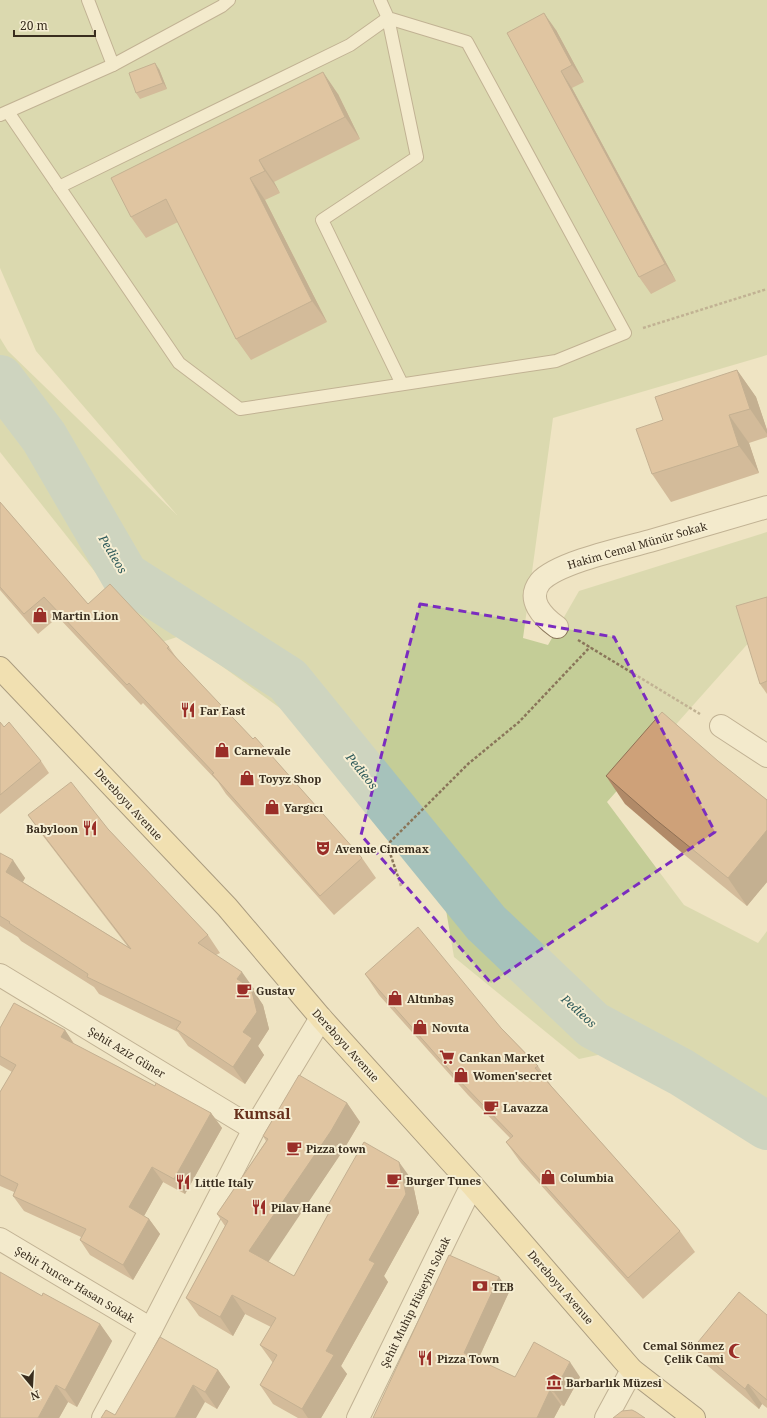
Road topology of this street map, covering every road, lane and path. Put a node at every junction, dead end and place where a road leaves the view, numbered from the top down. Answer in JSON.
{"nodes":[{"id":1,"x":88,"y":0,"type":"edge"},
{"id":2,"x":229,"y":0,"type":"edge"},
{"id":3,"x":380,"y":0,"type":"edge"},
{"id":4,"x":388,"y":18,"type":"junction"},
{"id":5,"x":113,"y":65,"type":"junction"},
{"id":6,"x":4,"y":113,"type":"edge"},
{"id":7,"x":60,"y":187,"type":"junction"},
{"id":8,"x":767,"y":289,"type":"edge"},
{"id":9,"x":625,"y":333,"type":"junction"},
{"id":10,"x":402,"y":384,"type":"junction"},
{"id":11,"x":767,"y":507,"type":"edge"},
{"id":12,"x":557,"y":627,"type":"joint"},
{"id":13,"x":590,"y":647,"type":"junction"},
{"id":14,"x":0,"y":668,"type":"edge"},
{"id":15,"x":721,"y":726,"type":"joint"},
{"id":16,"x":767,"y":756,"type":"edge"},
{"id":17,"x":401,"y":886,"type":"dead end"},
{"id":18,"x":0,"y":975,"type":"edge"},
{"id":19,"x":321,"y":1018,"type":"junction"},
{"id":20,"x":254,"y":1129,"type":"junction"},
{"id":21,"x":472,"y":1185,"type":"junction"},
{"id":22,"x":0,"y":1239,"type":"edge"},
{"id":23,"x":151,"y":1329,"type":"junction"},
{"id":24,"x":632,"y":1370,"type":"junction"},
{"id":25,"x":103,"y":1418,"type":"edge"},
{"id":26,"x":358,"y":1418,"type":"edge"},
{"id":27,"x":606,"y":1418,"type":"edge"},
{"id":28,"x":694,"y":1418,"type":"edge"}],
"edges":[{"from":1,"to":5,"type":"lane"},
{"from":2,"to":5,"type":"lane"},
{"from":3,"to":4,"type":"lane"},
{"from":4,"to":7,"type":"lane"},
{"from":4,"to":9,"type":"lane"},
{"from":4,"to":10,"type":"lane"},
{"from":5,"to":6,"type":"lane"},
{"from":6,"to":7,"type":"lane"},
{"from":7,"to":10,"type":"lane"},
{"from":8,"to":9,"type":"path"},
{"from":9,"to":10,"type":"lane"},
{"from":11,"to":12,"type":"street","name":"Hakim Cemal Münür Sokak"},
{"from":12,"to":13,"type":"path"},
{"from":13,"to":15,"type":"path"},
{"from":13,"to":17,"type":"path"},
{"from":14,"to":19,"type":"main road","name":"Dereboyu Avenue"},
{"from":15,"to":16,"type":"street"},
{"from":18,"to":20,"type":"street","name":"Şehit Aziz Güner"},
{"from":19,"to":20,"type":"street"},
{"from":19,"to":21,"type":"main road","name":"Dereboyu Avenue"},
{"from":20,"to":23,"type":"street"},
{"from":21,"to":24,"type":"main road","name":"Dereboyu Avenue"},
{"from":21,"to":26,"type":"street","name":"Şehit Muhip Hüseyin Sokak"},
{"from":22,"to":23,"type":"street","name":"Şehit Tuncer Hasan Sokak"},
{"from":23,"to":25,"type":"street"},
{"from":24,"to":27,"type":"street"},
{"from":24,"to":28,"type":"main road","name":"Dereboyu Avenue"}]}
